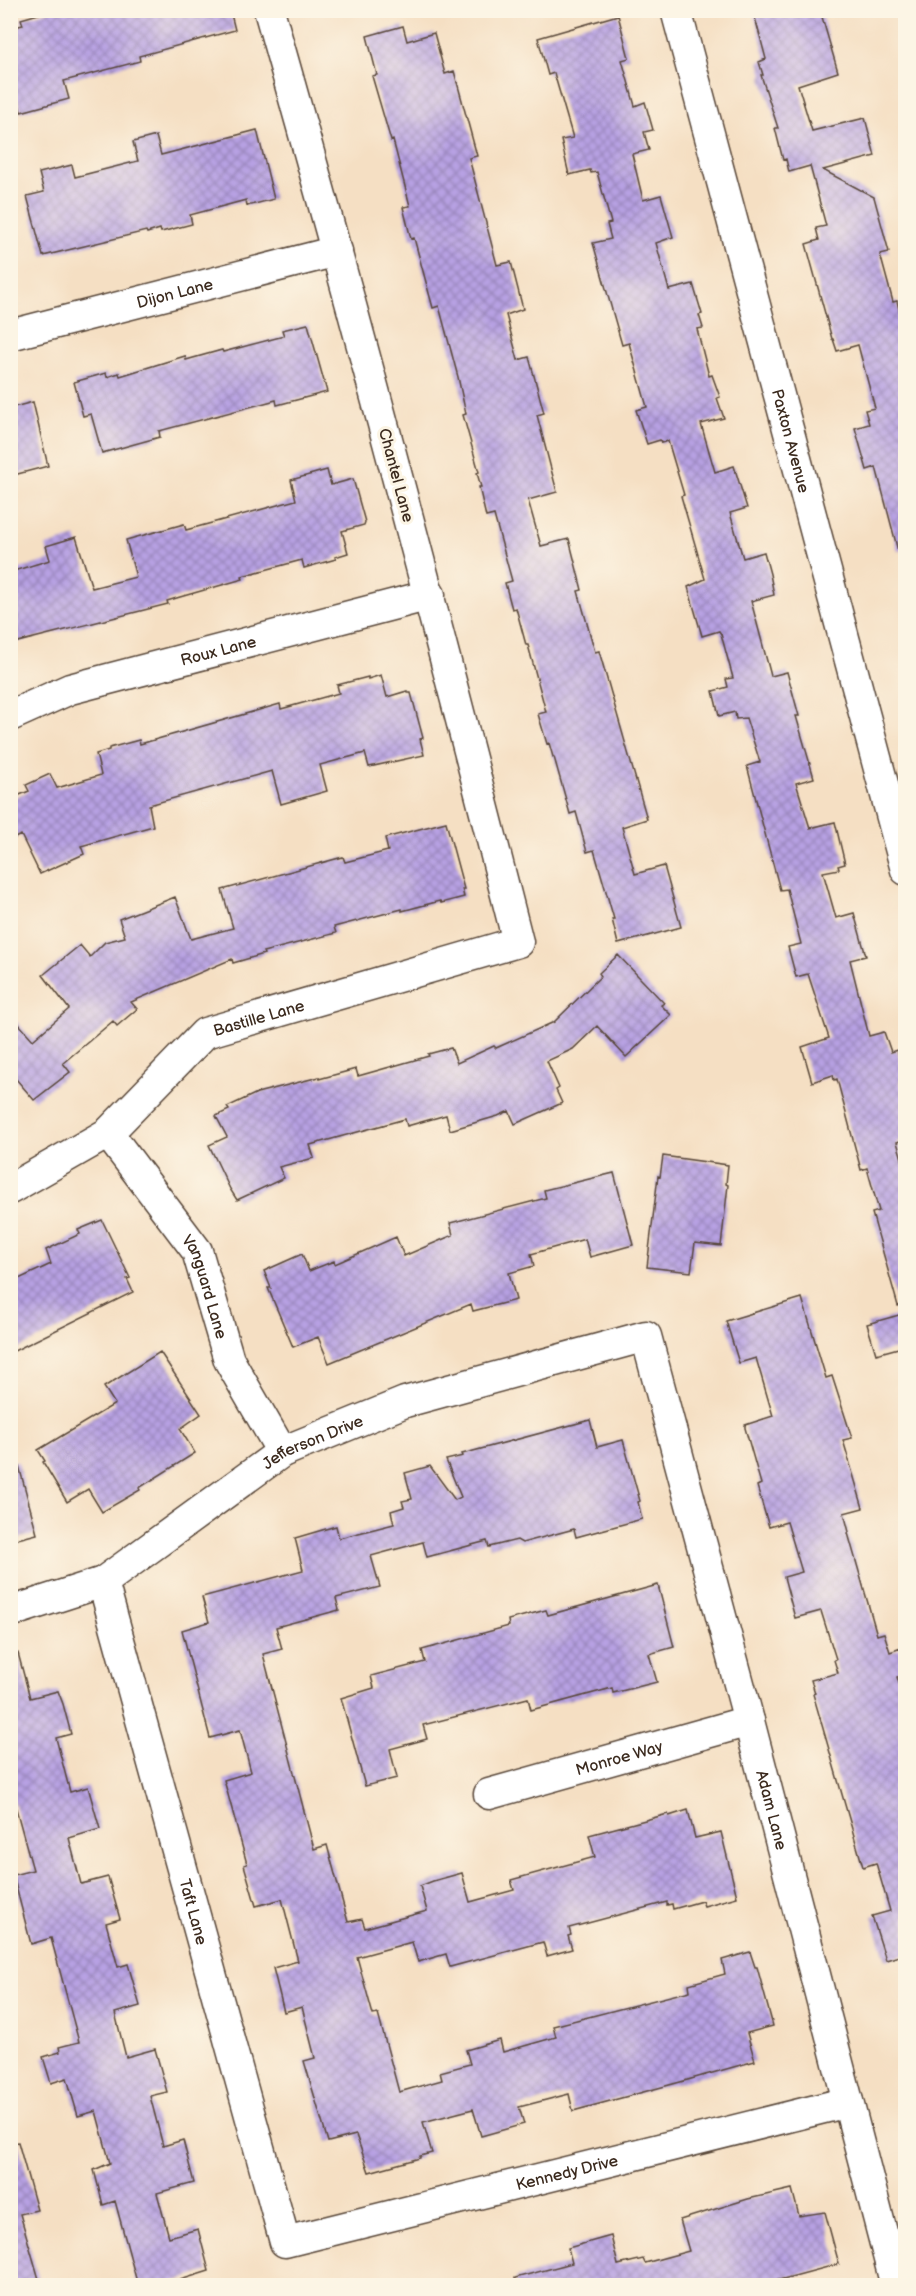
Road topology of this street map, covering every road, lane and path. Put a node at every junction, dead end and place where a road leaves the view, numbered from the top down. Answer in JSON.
{"nodes":[{"id":1,"x":269,"y":10,"type":"edge"},
{"id":2,"x":676,"y":10,"type":"edge"},
{"id":3,"x":337,"y":251,"type":"junction"},
{"id":4,"x":10,"y":335,"type":"edge"},
{"id":5,"x":430,"y":596,"type":"junction"},
{"id":6,"x":10,"y":717,"type":"edge"},
{"id":7,"x":906,"y":870,"type":"edge"},
{"id":8,"x":518,"y":942,"type":"joint"},
{"id":9,"x":108,"y":1133,"type":"junction"},
{"id":10,"x":10,"y":1189,"type":"edge"},
{"id":11,"x":646,"y":1336,"type":"joint"},
{"id":12,"x":282,"y":1452,"type":"junction"},
{"id":13,"x":103,"y":1582,"type":"junction"},
{"id":14,"x":10,"y":1612,"type":"edge"},
{"id":15,"x":749,"y":1721,"type":"junction"},
{"id":16,"x":489,"y":1794,"type":"dead end"},
{"id":17,"x":848,"y":2102,"type":"junction"},
{"id":18,"x":285,"y":2242,"type":"joint"},
{"id":19,"x":896,"y":2286,"type":"edge"}],
"edges":[{"from":1,"to":3,"type":"street","name":"Chantel Lane"},
{"from":2,"to":7,"type":"street","name":"Paxton Avenue"},
{"from":3,"to":4,"type":"street","name":"Dijon Lane"},
{"from":3,"to":5,"type":"street","name":"Chantel Lane"},
{"from":5,"to":6,"type":"street","name":"Roux Lane"},
{"from":5,"to":8,"type":"street","name":"Chantel Lane"},
{"from":8,"to":9,"type":"street","name":"Bastille Lane"},
{"from":9,"to":10,"type":"street","name":"Bastille Lane"},
{"from":9,"to":12,"type":"street","name":"Vanguard Lane"},
{"from":11,"to":12,"type":"street","name":"Jefferson Drive"},
{"from":11,"to":15,"type":"street","name":"Adam Lane"},
{"from":12,"to":13,"type":"street","name":"Jefferson Drive"},
{"from":13,"to":14,"type":"street","name":"Jefferson Drive"},
{"from":13,"to":18,"type":"street","name":"Taft Lane"},
{"from":15,"to":16,"type":"street","name":"Monroe Way"},
{"from":15,"to":17,"type":"street","name":"Adam Lane"},
{"from":17,"to":18,"type":"street","name":"Kennedy Drive"},
{"from":17,"to":19,"type":"street","name":"Adam Lane"}]}
